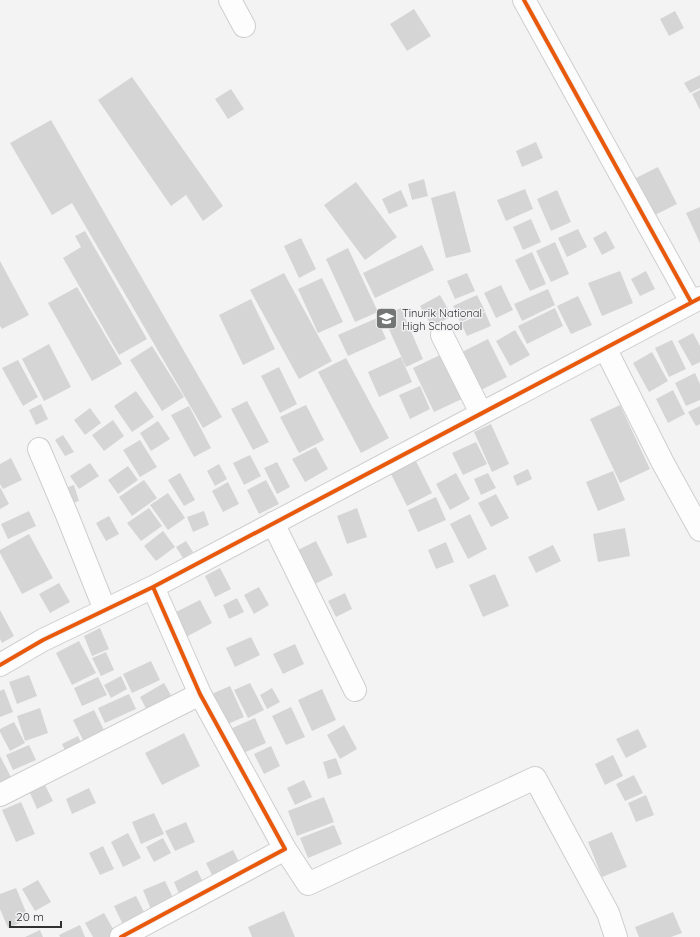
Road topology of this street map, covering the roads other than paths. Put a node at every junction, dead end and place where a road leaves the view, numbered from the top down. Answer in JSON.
{"nodes":[{"id":1,"x":230,"y":0,"type":"edge"},
{"id":2,"x":524,"y":0,"type":"edge"},
{"id":3,"x":244,"y":26,"type":"dead end"},
{"id":4,"x":696,"y":300,"type":"edge"},
{"id":5,"x":442,"y":335,"type":"dead end"},
{"id":6,"x":605,"y":348,"type":"junction"},
{"id":7,"x":482,"y":413,"type":"junction"},
{"id":8,"x":39,"y":449,"type":"dead end"},
{"id":9,"x":273,"y":523,"type":"junction"},
{"id":10,"x":700,"y":530,"type":"edge"},
{"id":11,"x":153,"y":587,"type":"junction"},
{"id":12,"x":105,"y":610,"type":"junction"},
{"id":13,"x":0,"y":665,"type":"edge"},
{"id":14,"x":355,"y":690,"type":"dead end"},
{"id":15,"x":200,"y":694,"type":"junction"},
{"id":16,"x":0,"y":795,"type":"edge"},
{"id":17,"x":286,"y":849,"type":"junction"},
{"id":18,"x":121,"y":937,"type":"edge"},
{"id":19,"x":616,"y":937,"type":"edge"}],
"edges":[{"from":1,"to":3,"type":"street"},
{"from":2,"to":4,"type":"street"},
{"from":4,"to":6,"type":"street"},
{"from":5,"to":7,"type":"street"},
{"from":6,"to":7,"type":"street"},
{"from":6,"to":10,"type":"street"},
{"from":7,"to":9,"type":"street"},
{"from":8,"to":12,"type":"street"},
{"from":9,"to":11,"type":"street"},
{"from":9,"to":14,"type":"street"},
{"from":11,"to":12,"type":"street"},
{"from":11,"to":15,"type":"street"},
{"from":12,"to":13,"type":"street"},
{"from":15,"to":16,"type":"street"},
{"from":15,"to":17,"type":"street"},
{"from":17,"to":18,"type":"street"},
{"from":17,"to":19,"type":"street"}]}
